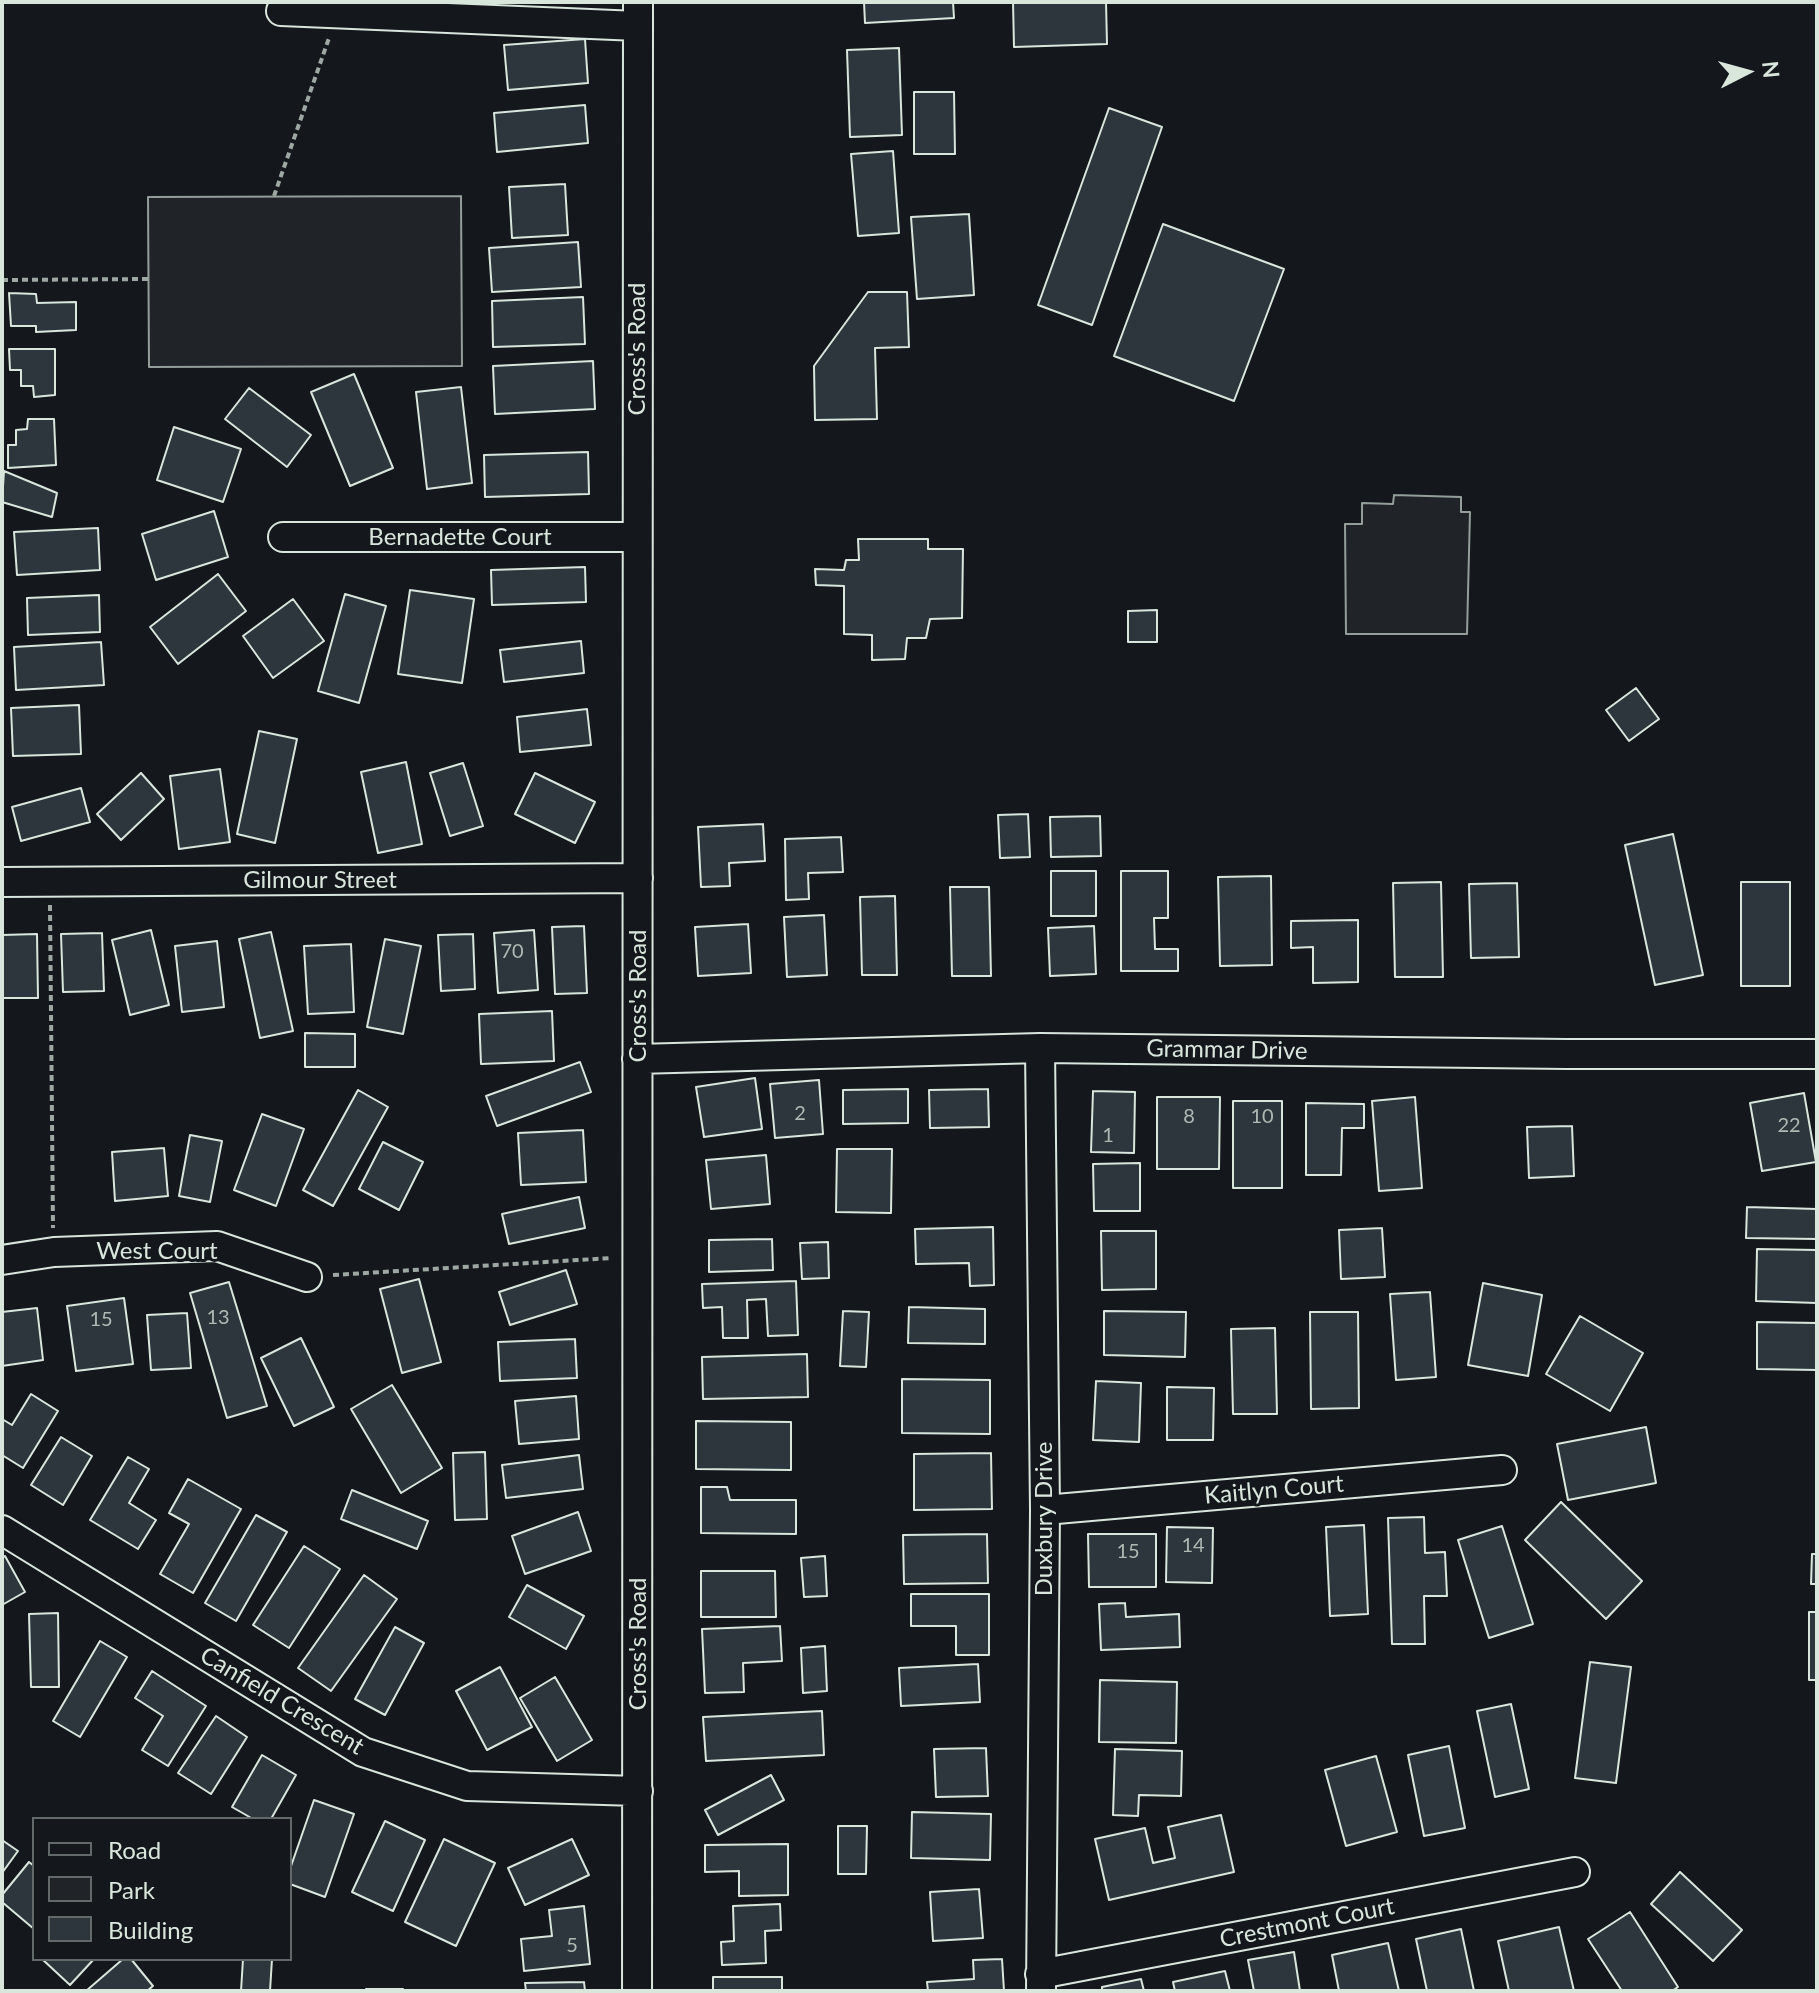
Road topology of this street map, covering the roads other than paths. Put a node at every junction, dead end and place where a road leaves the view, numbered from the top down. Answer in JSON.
{"nodes":[{"id":1,"x":281,"y":11,"type":"dead end"},
{"id":2,"x":638,"y":14,"type":"edge"},
{"id":3,"x":283,"y":537,"type":"dead end"},
{"id":4,"x":636,"y":537,"type":"junction"},
{"id":5,"x":638,"y":878,"type":"junction"},
{"id":6,"x":2,"y":882,"type":"edge"},
{"id":7,"x":1040,"y":1048,"type":"junction"},
{"id":8,"x":1817,"y":1054,"type":"edge"},
{"id":9,"x":637,"y":1059,"type":"junction"},
{"id":10,"x":2,"y":1260,"type":"edge"},
{"id":11,"x":307,"y":1277,"type":"road end"},
{"id":12,"x":1502,"y":1470,"type":"dead end"},
{"id":13,"x":1045,"y":1510,"type":"junction"},
{"id":14,"x":2,"y":1530,"type":"edge"},
{"id":15,"x":638,"y":1791,"type":"junction"},
{"id":16,"x":1575,"y":1872,"type":"dead end"},
{"id":17,"x":1041,"y":1983,"type":"edge"},
{"id":18,"x":637,"y":1991,"type":"edge"}],
"edges":[{"from":1,"to":2,"type":"street"},
{"from":2,"to":4,"type":"street","name":"Cross's Road"},
{"from":3,"to":4,"type":"street","name":"Bernadette Court"},
{"from":4,"to":5,"type":"street","name":"Cross's Road"},
{"from":5,"to":6,"type":"street","name":"Gilmour Street"},
{"from":5,"to":9,"type":"street","name":"Cross's Road"},
{"from":7,"to":8,"type":"street","name":"Grammar Drive"},
{"from":7,"to":9,"type":"street","name":"Grammar Drive"},
{"from":7,"to":13,"type":"street","name":"Duxbury Drive"},
{"from":9,"to":15,"type":"street","name":"Cross's Road"},
{"from":10,"to":11,"type":"street","name":"West Court"},
{"from":12,"to":13,"type":"street","name":"Kaitlyn Court"},
{"from":13,"to":17,"type":"street","name":"Duxbury Drive"},
{"from":14,"to":15,"type":"street","name":"Canfield Crescent"},
{"from":15,"to":18,"type":"street","name":"Cross's Road"},
{"from":16,"to":17,"type":"street","name":"Crestmont Court"}]}
